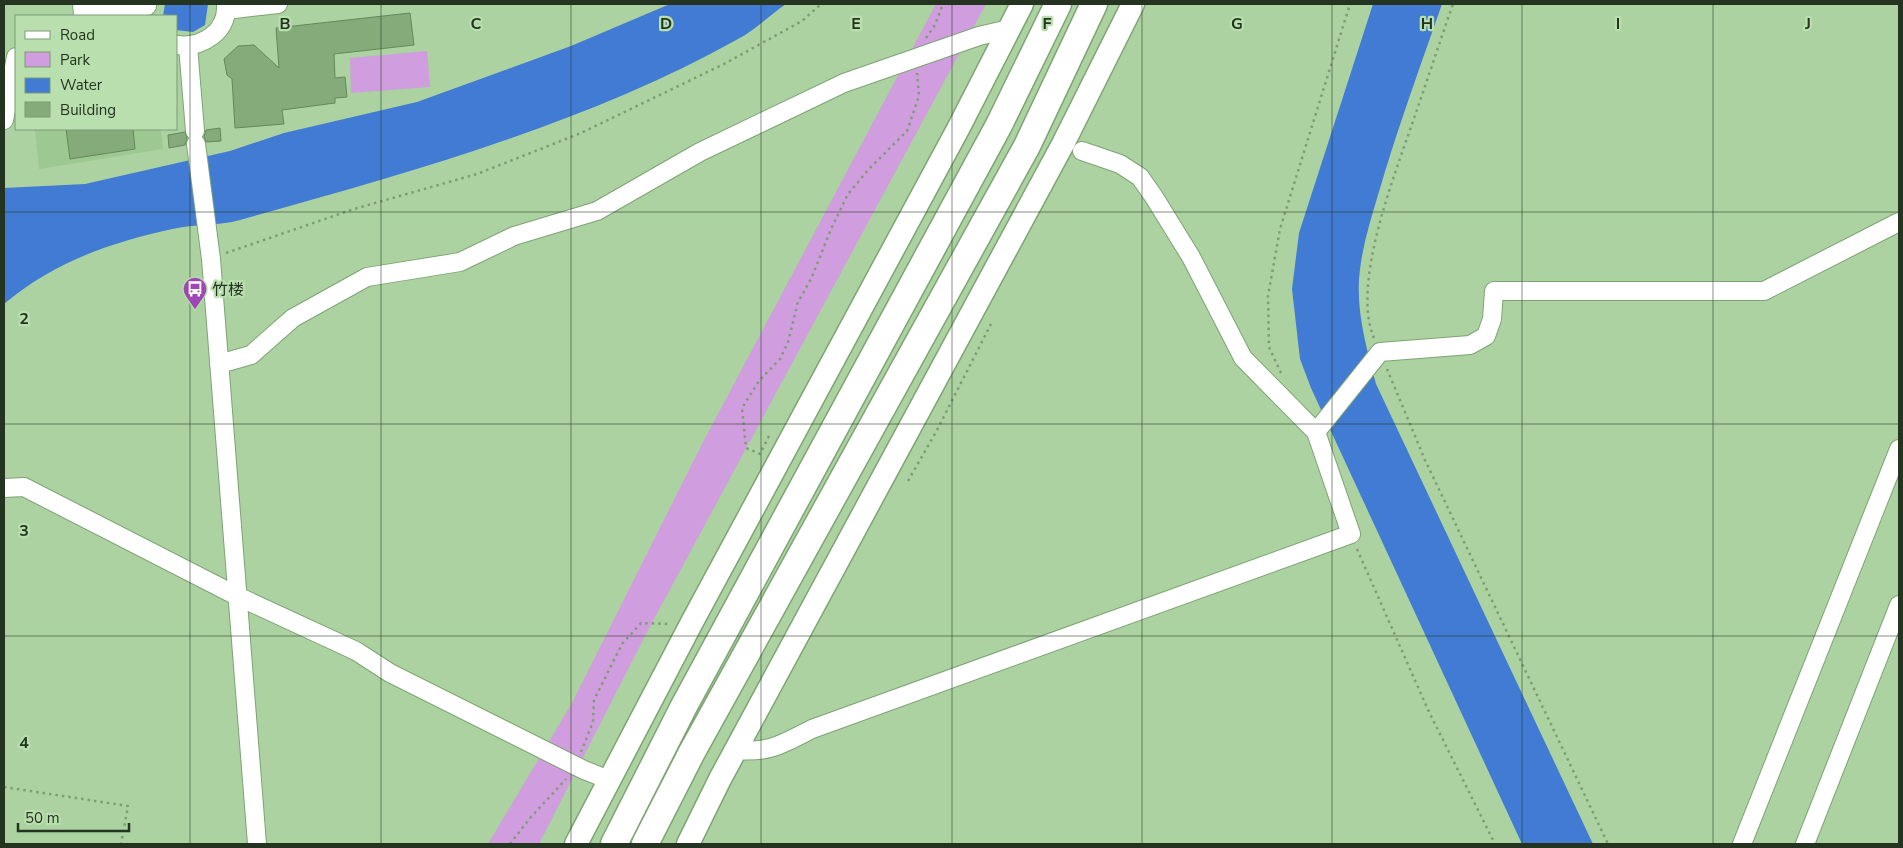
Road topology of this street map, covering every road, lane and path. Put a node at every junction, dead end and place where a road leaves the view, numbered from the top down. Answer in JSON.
{"nodes":[{"id":1,"x":278,"y":4,"type":"edge"},
{"id":2,"x":821,"y":4,"type":"edge"},
{"id":3,"x":943,"y":4,"type":"edge"},
{"id":4,"x":1022,"y":4,"type":"edge"},
{"id":5,"x":1058,"y":4,"type":"edge"},
{"id":6,"x":1094,"y":4,"type":"edge"},
{"id":7,"x":1133,"y":4,"type":"edge"},
{"id":8,"x":1350,"y":4,"type":"edge"},
{"id":9,"x":1453,"y":4,"type":"edge"},
{"id":10,"x":226,"y":7,"type":"edge"},
{"id":11,"x":148,"y":9,"type":"edge"},
{"id":12,"x":80,"y":12,"type":"edge"},
{"id":13,"x":1009,"y":29,"type":"junction"},
{"id":14,"x":182,"y":45,"type":"edge"},
{"id":15,"x":918,"y":57,"type":"junction"},
{"id":16,"x":15,"y":62,"type":"edge"},
{"id":17,"x":4,"y":120,"type":"edge"},
{"id":18,"x":1082,"y":151,"type":"dead end"},
{"id":19,"x":1899,"y":222,"type":"edge"},
{"id":20,"x":210,"y":252,"type":"junction"},
{"id":21,"x":991,"y":324,"type":"dead end"},
{"id":22,"x":1377,"y":356,"type":"junction"},
{"id":23,"x":219,"y":364,"type":"junction"},
{"id":24,"x":1282,"y":374,"type":"dead end"},
{"id":25,"x":1321,"y":428,"type":"junction"},
{"id":26,"x":1899,"y":449,"type":"edge"},
{"id":27,"x":760,"y":454,"type":"dead end"},
{"id":28,"x":908,"y":481,"type":"dead end"},
{"id":29,"x":4,"y":488,"type":"edge"},
{"id":30,"x":1351,"y":534,"type":"junction"},
{"id":31,"x":237,"y":596,"type":"junction"},
{"id":32,"x":1899,"y":605,"type":"edge"},
{"id":33,"x":692,"y":624,"type":"junction"},
{"id":34,"x":736,"y":750,"type":"junction"},
{"id":35,"x":575,"y":766,"type":"junction"},
{"id":36,"x":608,"y":780,"type":"junction"},
{"id":37,"x":4,"y":787,"type":"edge"},
{"id":38,"x":618,"y":836,"type":"edge"},
{"id":39,"x":122,"y":844,"type":"edge"},
{"id":40,"x":257,"y":844,"type":"edge"},
{"id":41,"x":510,"y":844,"type":"edge"},
{"id":42,"x":576,"y":844,"type":"edge"},
{"id":43,"x":645,"y":844,"type":"edge"},
{"id":44,"x":688,"y":844,"type":"edge"},
{"id":45,"x":1495,"y":844,"type":"edge"},
{"id":46,"x":1608,"y":844,"type":"edge"},
{"id":47,"x":1742,"y":844,"type":"edge"},
{"id":48,"x":1805,"y":844,"type":"edge"}],
"edges":[{"from":1,"to":10,"type":"street"},
{"from":2,"to":20,"type":"path"},
{"from":3,"to":15,"type":"path"},
{"from":4,"to":13,"type":"main road"},
{"from":5,"to":38,"type":"highway"},
{"from":6,"to":43,"type":"highway"},
{"from":7,"to":34,"type":"main road"},
{"from":8,"to":24,"type":"path"},
{"from":9,"to":22,"type":"path"},
{"from":10,"to":14,"type":"street"},
{"from":11,"to":12,"type":"street"},
{"from":13,"to":15,"type":"street"},
{"from":13,"to":33,"type":"main road"},
{"from":14,"to":20,"type":"street"},
{"from":15,"to":23,"type":"street"},
{"from":15,"to":27,"type":"path"},
{"from":16,"to":17,"type":"street"},
{"from":18,"to":25,"type":"street"},
{"from":19,"to":22,"type":"street"},
{"from":20,"to":23,"type":"street"},
{"from":21,"to":28,"type":"path"},
{"from":22,"to":25,"type":"street"},
{"from":22,"to":46,"type":"path"},
{"from":23,"to":31,"type":"street"},
{"from":25,"to":30,"type":"street"},
{"from":26,"to":47,"type":"street"},
{"from":29,"to":31,"type":"street"},
{"from":30,"to":34,"type":"street"},
{"from":30,"to":45,"type":"path"},
{"from":31,"to":35,"type":"street"},
{"from":31,"to":40,"type":"street"},
{"from":32,"to":48,"type":"street"},
{"from":33,"to":35,"type":"path"},
{"from":33,"to":36,"type":"main road"},
{"from":34,"to":44,"type":"main road"},
{"from":35,"to":36,"type":"street"},
{"from":35,"to":41,"type":"path"},
{"from":36,"to":42,"type":"main road"},
{"from":37,"to":39,"type":"path"}]}
